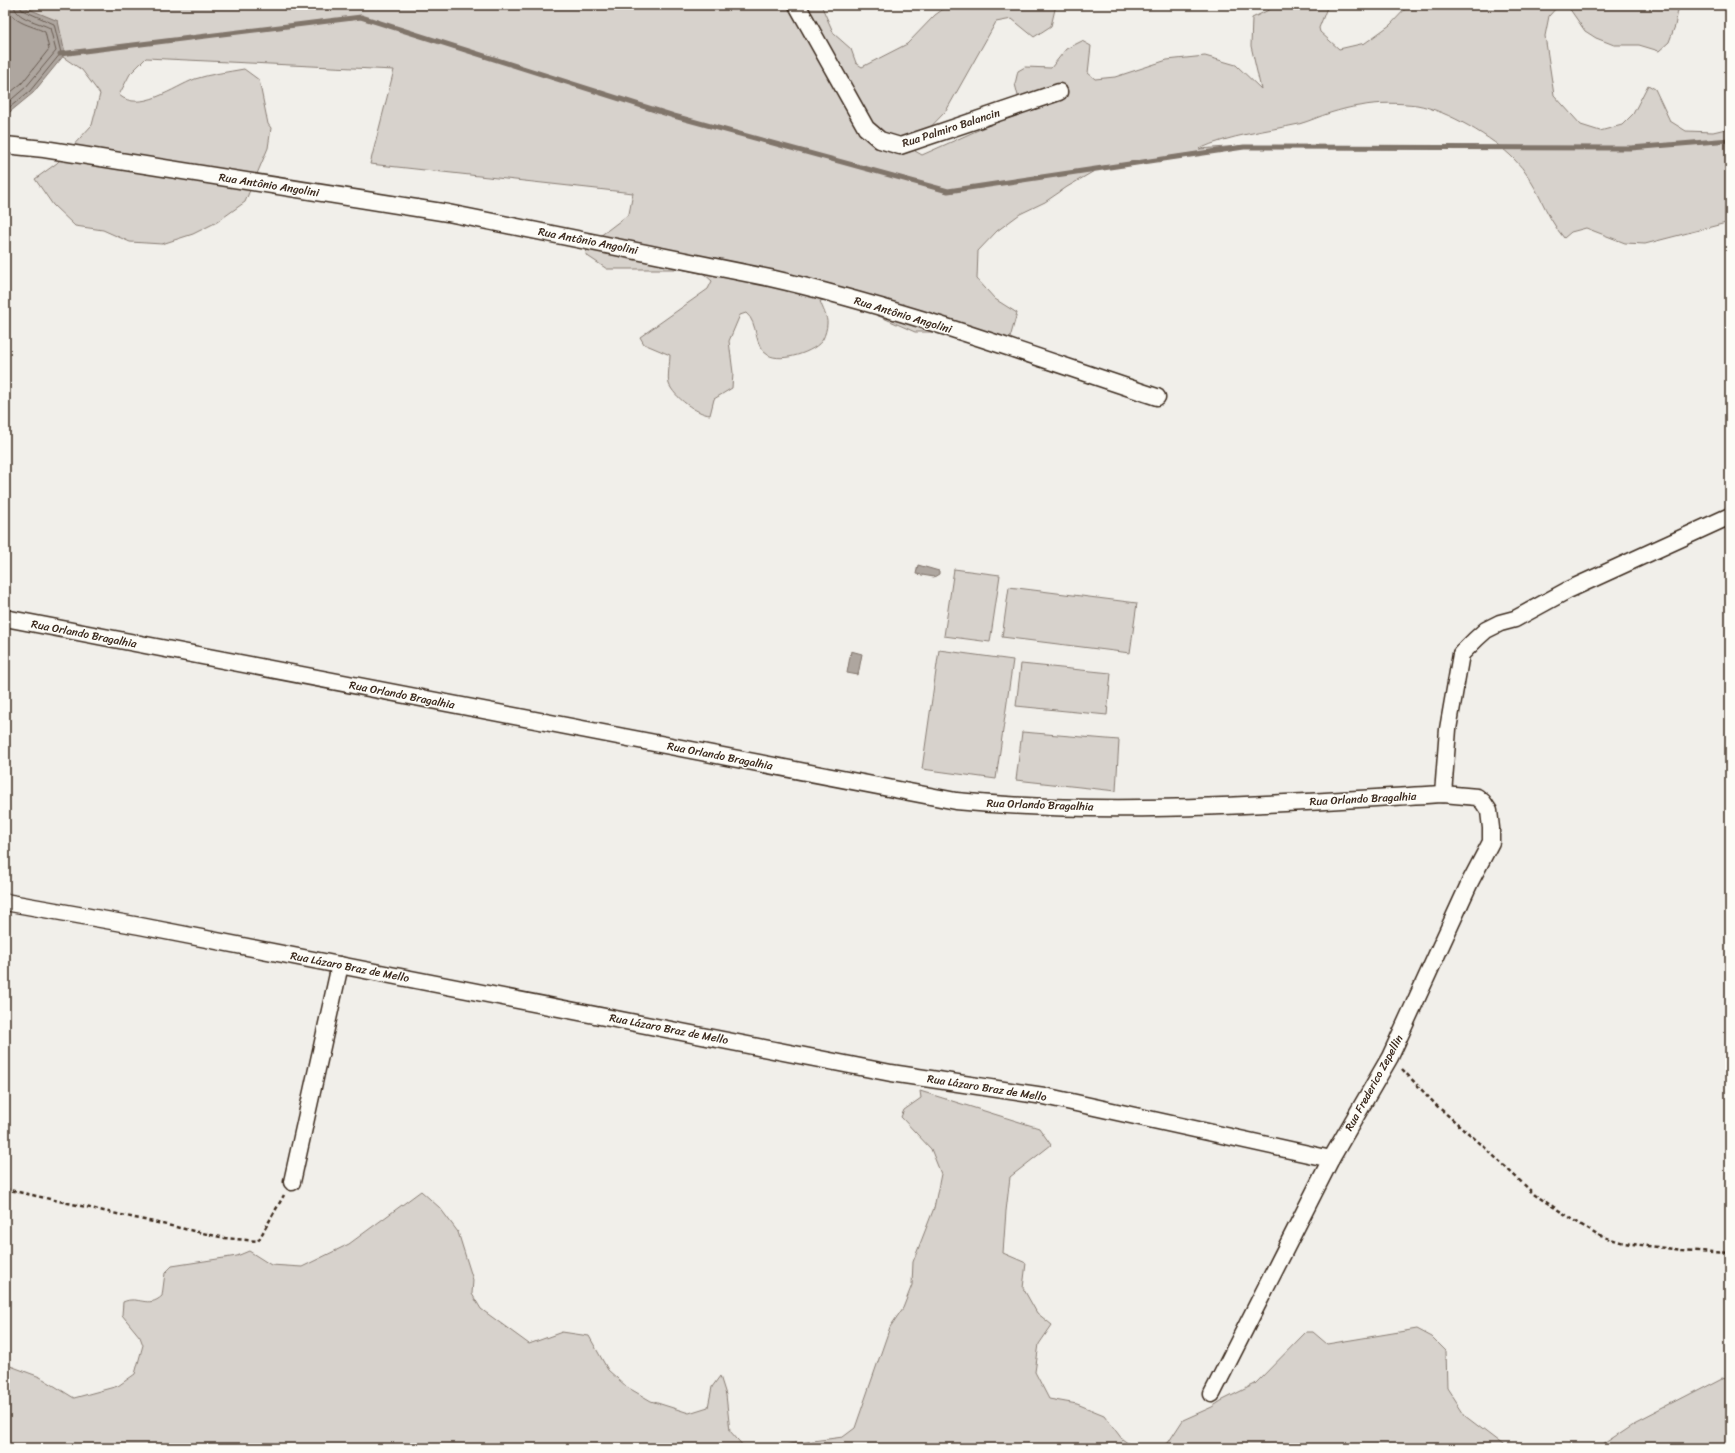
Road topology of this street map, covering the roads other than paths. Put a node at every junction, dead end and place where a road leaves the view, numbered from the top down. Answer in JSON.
{"nodes":[{"id":1,"x":797,"y":5,"type":"edge"},
{"id":2,"x":1059,"y":92,"type":"dead end"},
{"id":3,"x":5,"y":145,"type":"edge"},
{"id":4,"x":1157,"y":397,"type":"dead end"},
{"id":5,"x":1730,"y":516,"type":"edge"},
{"id":6,"x":5,"y":618,"type":"edge"},
{"id":7,"x":1443,"y":794,"type":"junction"},
{"id":8,"x":5,"y":902,"type":"edge"},
{"id":9,"x":340,"y":965,"type":"junction"},
{"id":10,"x":1331,"y":1159,"type":"junction"},
{"id":11,"x":292,"y":1182,"type":"road end"},
{"id":12,"x":1212,"y":1394,"type":"dead end"}],
"edges":[{"from":1,"to":2,"type":"street","name":"Rua Palmiro Balancin"},
{"from":3,"to":4,"type":"street","name":"Rua Antônio Angolini"},
{"from":5,"to":7,"type":"street"},
{"from":6,"to":7,"type":"street","name":"Rua Orlando Bragalhia"},
{"from":7,"to":10,"type":"street","name":"Rua Frederico Zepellin"},
{"from":8,"to":9,"type":"street","name":"Rua Lázaro Braz de Mello"},
{"from":9,"to":10,"type":"street","name":"Rua Lázaro Braz de Mello"},
{"from":9,"to":11,"type":"street"},
{"from":10,"to":12,"type":"street","name":"Rua Frederico Zepellin"}]}
